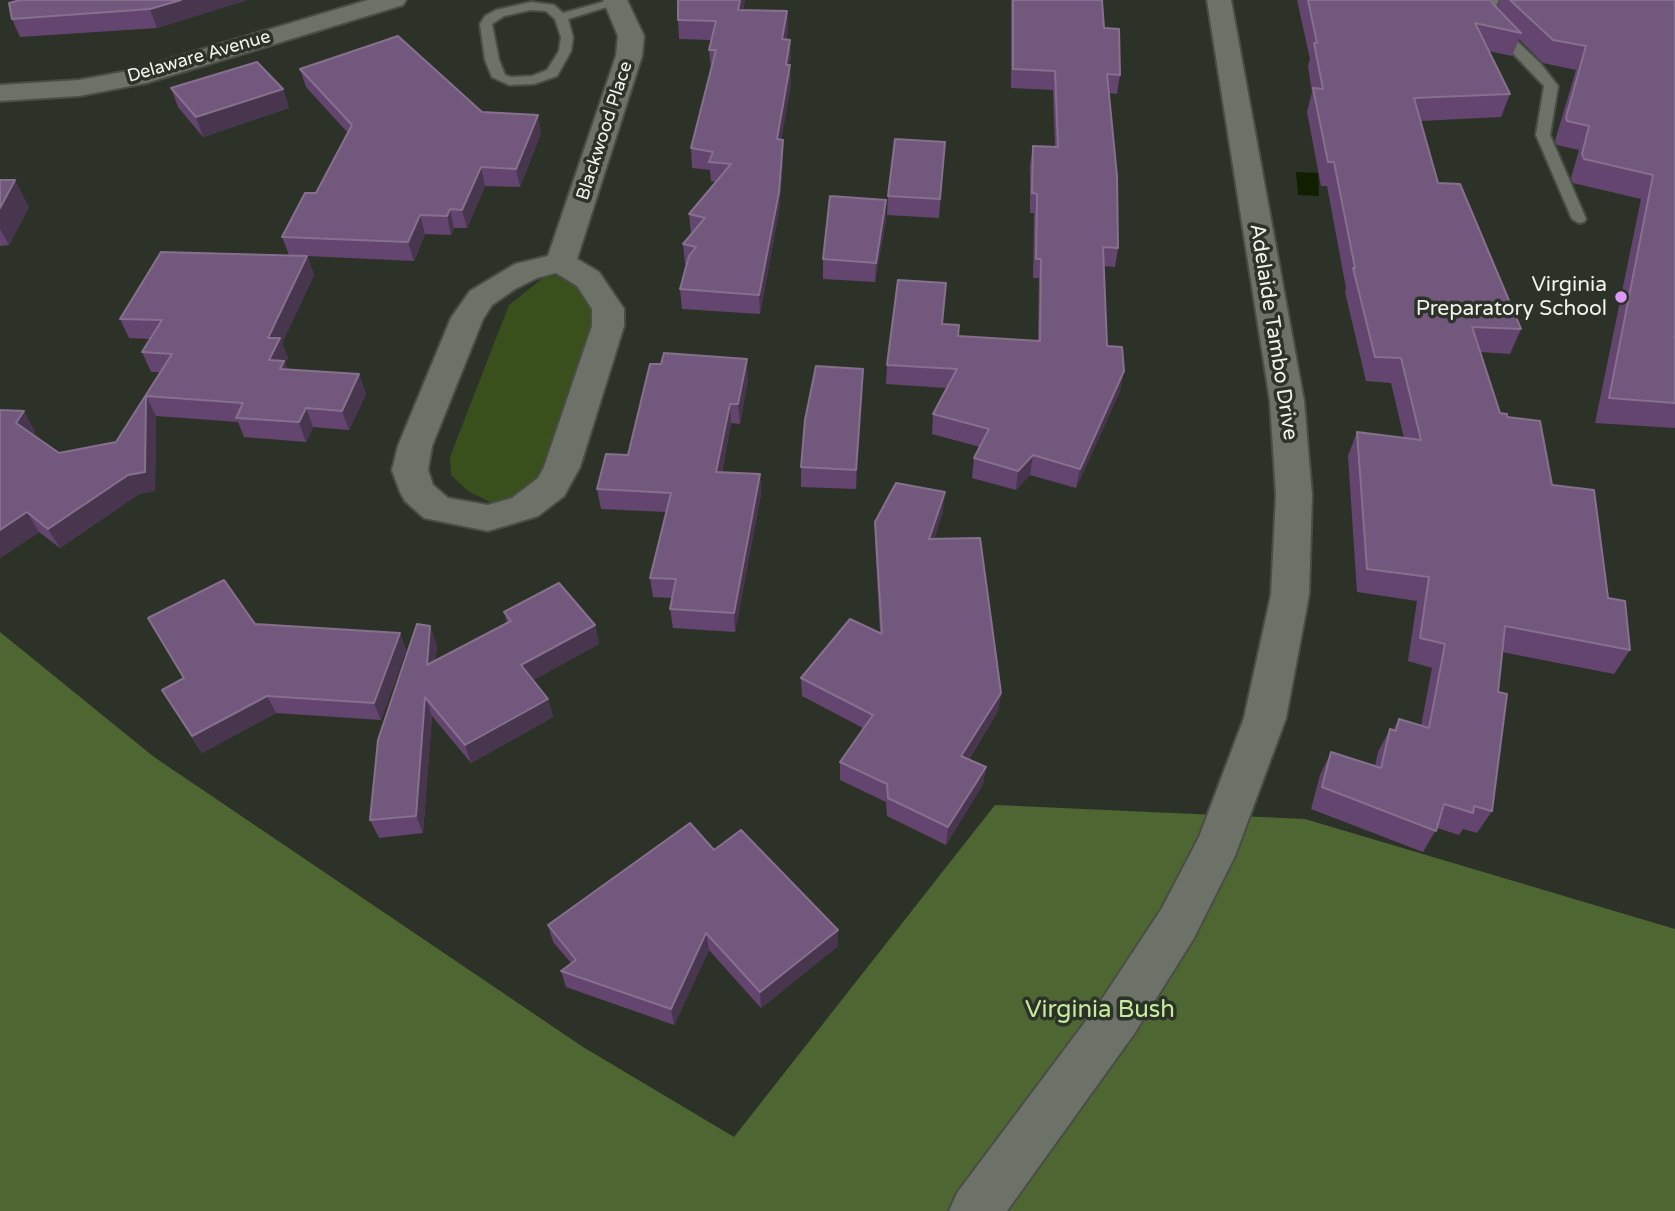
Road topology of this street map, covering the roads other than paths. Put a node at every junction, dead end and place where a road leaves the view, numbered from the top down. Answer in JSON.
{"nodes":[{"id":1,"x":394,"y":0,"type":"edge"},
{"id":2,"x":1219,"y":0,"type":"edge"},
{"id":3,"x":1493,"y":0,"type":"edge"},
{"id":4,"x":616,"y":1,"type":"edge"},
{"id":5,"x":561,"y":17,"type":"junction"},
{"id":6,"x":0,"y":93,"type":"edge"},
{"id":7,"x":1579,"y":219,"type":"dead end"},
{"id":8,"x":561,"y":262,"type":"junction"},
{"id":9,"x":975,"y":1211,"type":"edge"}],
"edges":[{"from":1,"to":6,"type":"street","name":"Delaware Avenue"},
{"from":2,"to":9,"type":"street","name":"Adelaide Tambo Drive"},
{"from":3,"to":7,"type":"lane"},
{"from":4,"to":5,"type":"lane"},
{"from":4,"to":8,"type":"street","name":"Blackwood Place"},
{"from":5,"to":5,"type":"lane"},
{"from":8,"to":8,"type":"street"}]}
